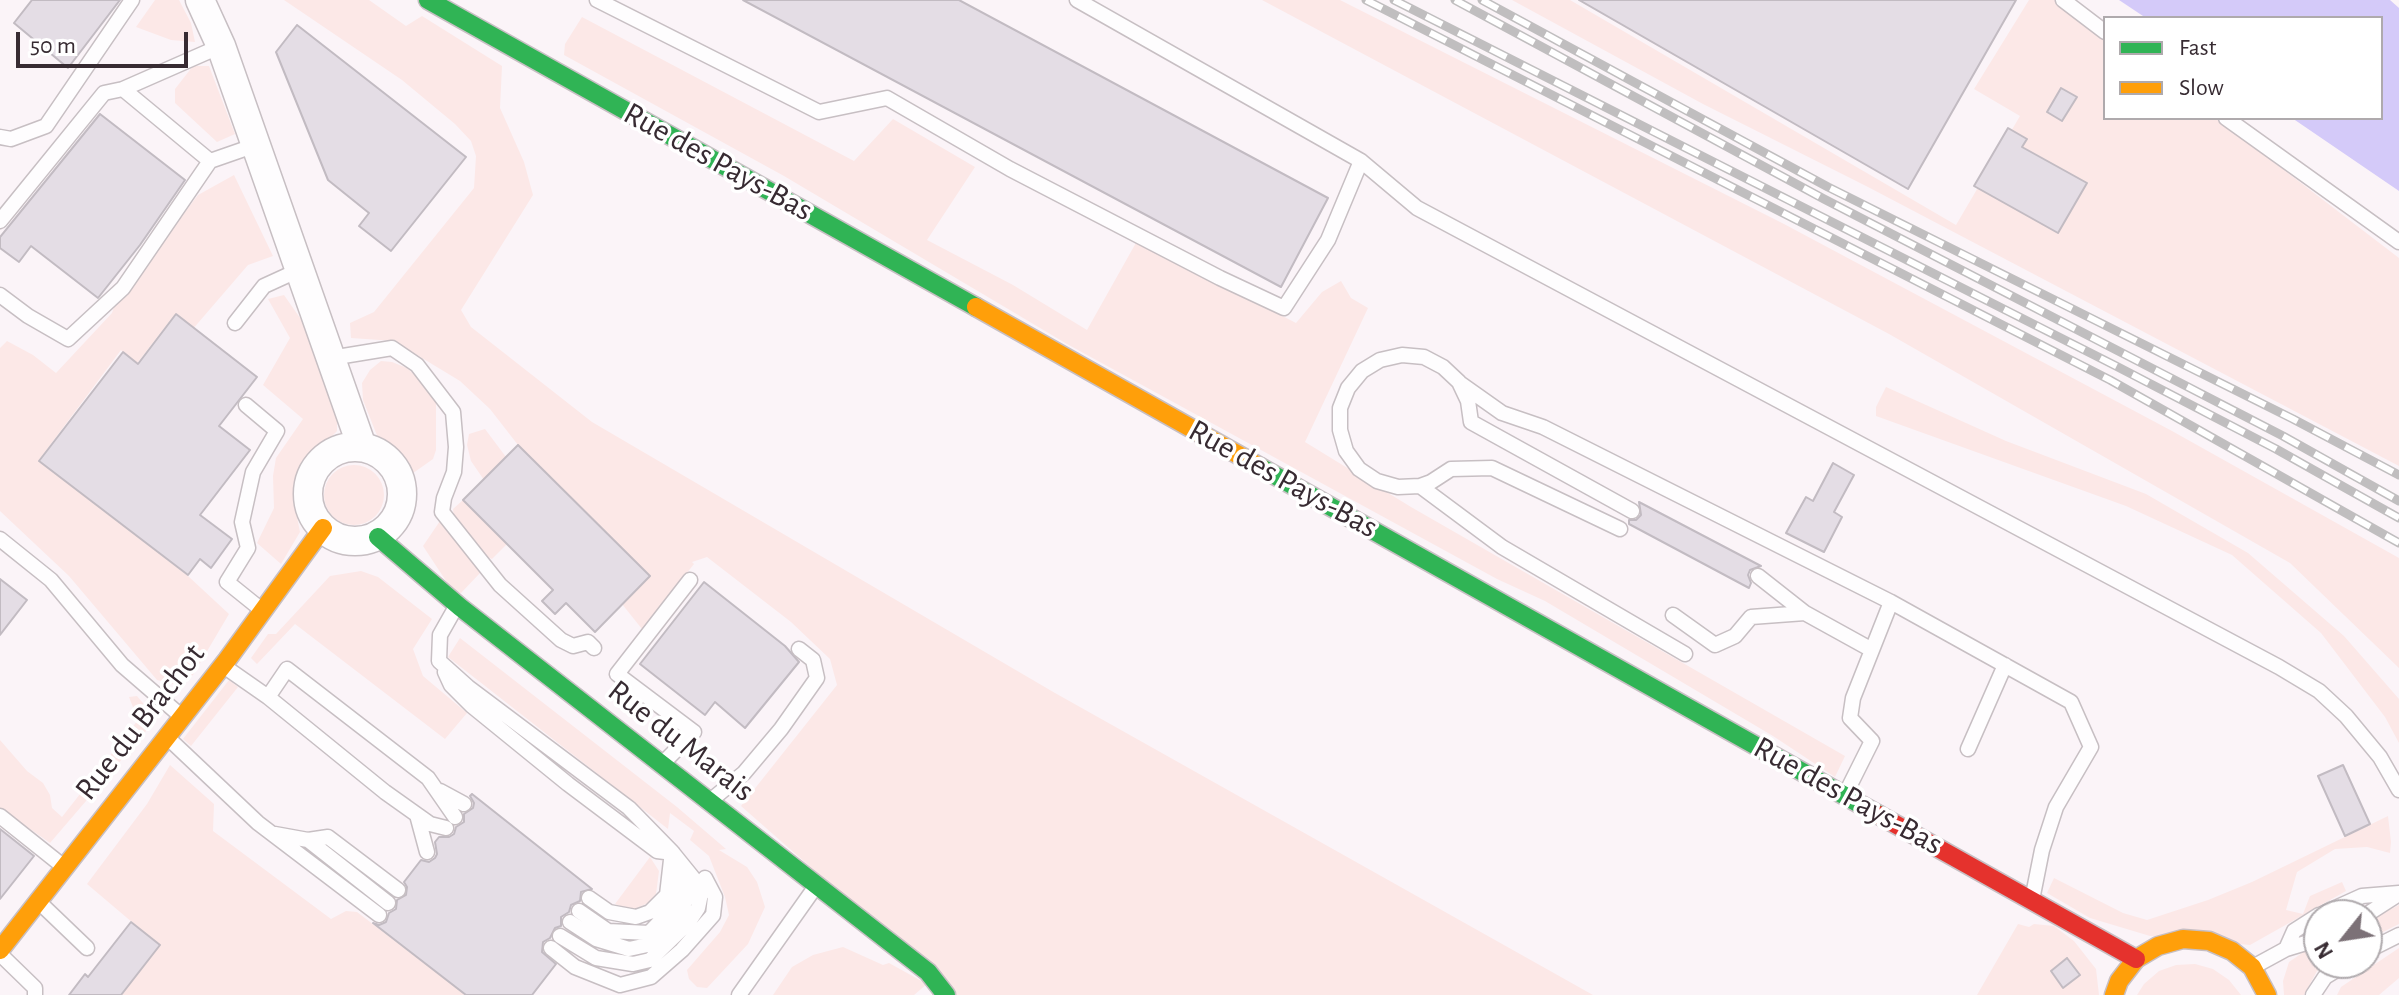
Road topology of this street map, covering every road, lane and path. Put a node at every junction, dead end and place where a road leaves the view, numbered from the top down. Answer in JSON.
{"nodes":[{"id":1,"x":132,"y":0,"type":"edge"},
{"id":2,"x":200,"y":0,"type":"edge"},
{"id":3,"x":428,"y":0,"type":"edge"},
{"id":4,"x":597,"y":0,"type":"edge"},
{"id":5,"x":1077,"y":0,"type":"edge"},
{"id":6,"x":2063,"y":0,"type":"edge"},
{"id":7,"x":2103,"y":30,"type":"edge"},
{"id":8,"x":221,"y":46,"type":"junction"},
{"id":9,"x":123,"y":89,"type":"junction"},
{"id":10,"x":2229,"y":120,"type":"edge"},
{"id":11,"x":0,"y":137,"type":"edge"},
{"id":12,"x":256,"y":145,"type":"junction"},
{"id":13,"x":210,"y":161,"type":"junction"},
{"id":14,"x":1361,"y":161,"type":"junction"},
{"id":15,"x":0,"y":221,"type":"edge"},
{"id":16,"x":2399,"y":242,"type":"edge"},
{"id":17,"x":299,"y":270,"type":"junction"},
{"id":18,"x":0,"y":295,"type":"edge"},
{"id":19,"x":235,"y":323,"type":"dead end"},
{"id":20,"x":331,"y":358,"type":"junction"},
{"id":21,"x":1459,"y":382,"type":"junction"},
{"id":22,"x":246,"y":405,"type":"dead end"},
{"id":23,"x":362,"y":447,"type":"junction"},
{"id":24,"x":1420,"y":486,"type":"junction"},
{"id":25,"x":1632,"y":511,"type":"dead end"},
{"id":26,"x":323,"y":528,"type":"junction"},
{"id":27,"x":1620,"y":529,"type":"dead end"},
{"id":28,"x":378,"y":537,"type":"junction"},
{"id":29,"x":0,"y":539,"type":"edge"},
{"id":30,"x":1758,"y":576,"type":"dead end"},
{"id":31,"x":690,"y":580,"type":"dead end"},
{"id":32,"x":1891,"y":602,"type":"junction"},
{"id":33,"x":457,"y":605,"type":"junction"},
{"id":34,"x":263,"y":611,"type":"junction"},
{"id":35,"x":1805,"y":613,"type":"junction"},
{"id":36,"x":1673,"y":615,"type":"dead end"},
{"id":37,"x":594,"y":648,"type":"dead end"},
{"id":38,"x":799,"y":649,"type":"dead end"},
{"id":39,"x":1872,"y":650,"type":"junction"},
{"id":40,"x":1685,"y":654,"type":"dead end"},
{"id":41,"x":223,"y":665,"type":"junction"},
{"id":42,"x":2005,"y":665,"type":"junction"},
{"id":43,"x":268,"y":697,"type":"junction"},
{"id":44,"x":182,"y":716,"type":"junction"},
{"id":45,"x":166,"y":736,"type":"junction"},
{"id":46,"x":1968,"y":749,"type":"dead end"},
{"id":47,"x":662,"y":764,"type":"junction"},
{"id":48,"x":435,"y":788,"type":"junction"},
{"id":49,"x":2399,"y":790,"type":"edge"},
{"id":50,"x":1845,"y":795,"type":"junction"},
{"id":51,"x":710,"y":801,"type":"junction"},
{"id":52,"x":464,"y":804,"type":"dead end"},
{"id":53,"x":417,"y":815,"type":"junction"},
{"id":54,"x":0,"y":816,"type":"edge"},
{"id":55,"x":430,"y":824,"type":"junction"},
{"id":56,"x":273,"y":834,"type":"junction"},
{"id":57,"x":308,"y":840,"type":"junction"},
{"id":58,"x":672,"y":852,"type":"junction"},
{"id":59,"x":64,"y":867,"type":"junction"},
{"id":60,"x":817,"y":886,"type":"junction"},
{"id":61,"x":398,"y":890,"type":"dead end"},
{"id":62,"x":2399,"y":893,"type":"edge"},
{"id":63,"x":589,"y":898,"type":"dead end"},
{"id":64,"x":2355,"y":899,"type":"edge"},
{"id":65,"x":2032,"y":900,"type":"junction"},
{"id":66,"x":38,"y":901,"type":"junction"},
{"id":67,"x":388,"y":903,"type":"dead end"},
{"id":68,"x":379,"y":915,"type":"dead end"},
{"id":69,"x":575,"y":916,"type":"dead end"},
{"id":70,"x":2303,"y":925,"type":"edge"},
{"id":71,"x":2303,"y":944,"type":"edge"},
{"id":72,"x":87,"y":948,"type":"dead end"},
{"id":73,"x":2286,"y":949,"type":"junction"},
{"id":74,"x":0,"y":952,"type":"edge"},
{"id":75,"x":2136,"y":959,"type":"junction"},
{"id":76,"x":2252,"y":967,"type":"junction"},
{"id":77,"x":744,"y":992,"type":"edge"},
{"id":78,"x":35,"y":995,"type":"edge"},
{"id":79,"x":726,"y":995,"type":"edge"},
{"id":80,"x":946,"y":995,"type":"edge"},
{"id":81,"x":2114,"y":995,"type":"edge"},
{"id":82,"x":2267,"y":995,"type":"edge"}],
"edges":[{"from":1,"to":11,"type":"lane"},
{"from":2,"to":8,"type":"street"},
{"from":3,"to":50,"type":"street","name":"Rue des Pays-Bas"},
{"from":4,"to":14,"type":"lane"},
{"from":5,"to":14,"type":"lane"},
{"from":6,"to":7,"type":"lane"},
{"from":8,"to":9,"type":"lane"},
{"from":8,"to":12,"type":"street"},
{"from":9,"to":13,"type":"lane"},
{"from":9,"to":15,"type":"lane"},
{"from":10,"to":16,"type":"lane"},
{"from":12,"to":13,"type":"lane"},
{"from":12,"to":17,"type":"street"},
{"from":13,"to":18,"type":"lane"},
{"from":14,"to":49,"type":"lane"},
{"from":17,"to":19,"type":"lane"},
{"from":17,"to":20,"type":"street"},
{"from":20,"to":23,"type":"street"},
{"from":20,"to":37,"type":"lane"},
{"from":21,"to":24,"type":"lane"},
{"from":21,"to":25,"type":"lane"},
{"from":21,"to":32,"type":"lane"},
{"from":22,"to":34,"type":"lane"},
{"from":23,"to":26,"type":"street"},
{"from":23,"to":28,"type":"street"},
{"from":24,"to":27,"type":"lane"},
{"from":24,"to":40,"type":"lane"},
{"from":26,"to":28,"type":"street"},
{"from":26,"to":34,"type":"street","name":"Rue du Brachot"},
{"from":28,"to":33,"type":"street","name":"Rue du Marais"},
{"from":29,"to":44,"type":"lane"},
{"from":30,"to":35,"type":"lane"},
{"from":31,"to":47,"type":"lane"},
{"from":32,"to":39,"type":"lane"},
{"from":32,"to":42,"type":"lane"},
{"from":33,"to":47,"type":"street","name":"Rue du Marais"},
{"from":33,"to":58,"type":"lane"},
{"from":34,"to":41,"type":"street","name":"Rue du Brachot"},
{"from":35,"to":36,"type":"lane"},
{"from":35,"to":39,"type":"lane"},
{"from":38,"to":51,"type":"lane"},
{"from":39,"to":50,"type":"lane"},
{"from":41,"to":43,"type":"lane"},
{"from":41,"to":44,"type":"street","name":"Rue du Brachot"},
{"from":42,"to":46,"type":"lane"},
{"from":42,"to":65,"type":"lane"},
{"from":43,"to":48,"type":"lane"},
{"from":43,"to":53,"type":"lane"},
{"from":44,"to":45,"type":"street","name":"Rue du Brachot"},
{"from":45,"to":56,"type":"lane"},
{"from":45,"to":59,"type":"street","name":"Rue du Brachot"},
{"from":47,"to":51,"type":"street","name":"Rue du Marais"},
{"from":48,"to":52,"type":"lane"},
{"from":48,"to":55,"type":"lane"},
{"from":50,"to":65,"type":"street","name":"Rue des Pays-Bas"},
{"from":51,"to":60,"type":"street","name":"Rue du Marais"},
{"from":53,"to":55,"type":"lane"},
{"from":53,"to":55,"type":"lane"},
{"from":54,"to":59,"type":"lane"},
{"from":56,"to":57,"type":"lane"},
{"from":56,"to":68,"type":"lane"},
{"from":57,"to":61,"type":"lane"},
{"from":57,"to":67,"type":"lane"},
{"from":58,"to":58,"type":"lane"},
{"from":58,"to":63,"type":"lane"},
{"from":58,"to":69,"type":"lane"},
{"from":59,"to":66,"type":"street","name":"Rue du Brachot"},
{"from":60,"to":77,"type":"lane"},
{"from":60,"to":80,"type":"street","name":"Rue du Marais"},
{"from":62,"to":64,"type":"lane"},
{"from":65,"to":75,"type":"street","name":"Rue des Pays-Bas"},
{"from":66,"to":72,"type":"lane"},
{"from":66,"to":74,"type":"street","name":"Rue du Brachot"},
{"from":70,"to":73,"type":"lane"},
{"from":71,"to":73,"type":"lane"},
{"from":73,"to":76,"type":"lane"},
{"from":74,"to":78,"type":"lane"},
{"from":75,"to":76,"type":"street"},
{"from":75,"to":81,"type":"street"},
{"from":76,"to":82,"type":"street"},
{"from":77,"to":79,"type":"lane"}]}
